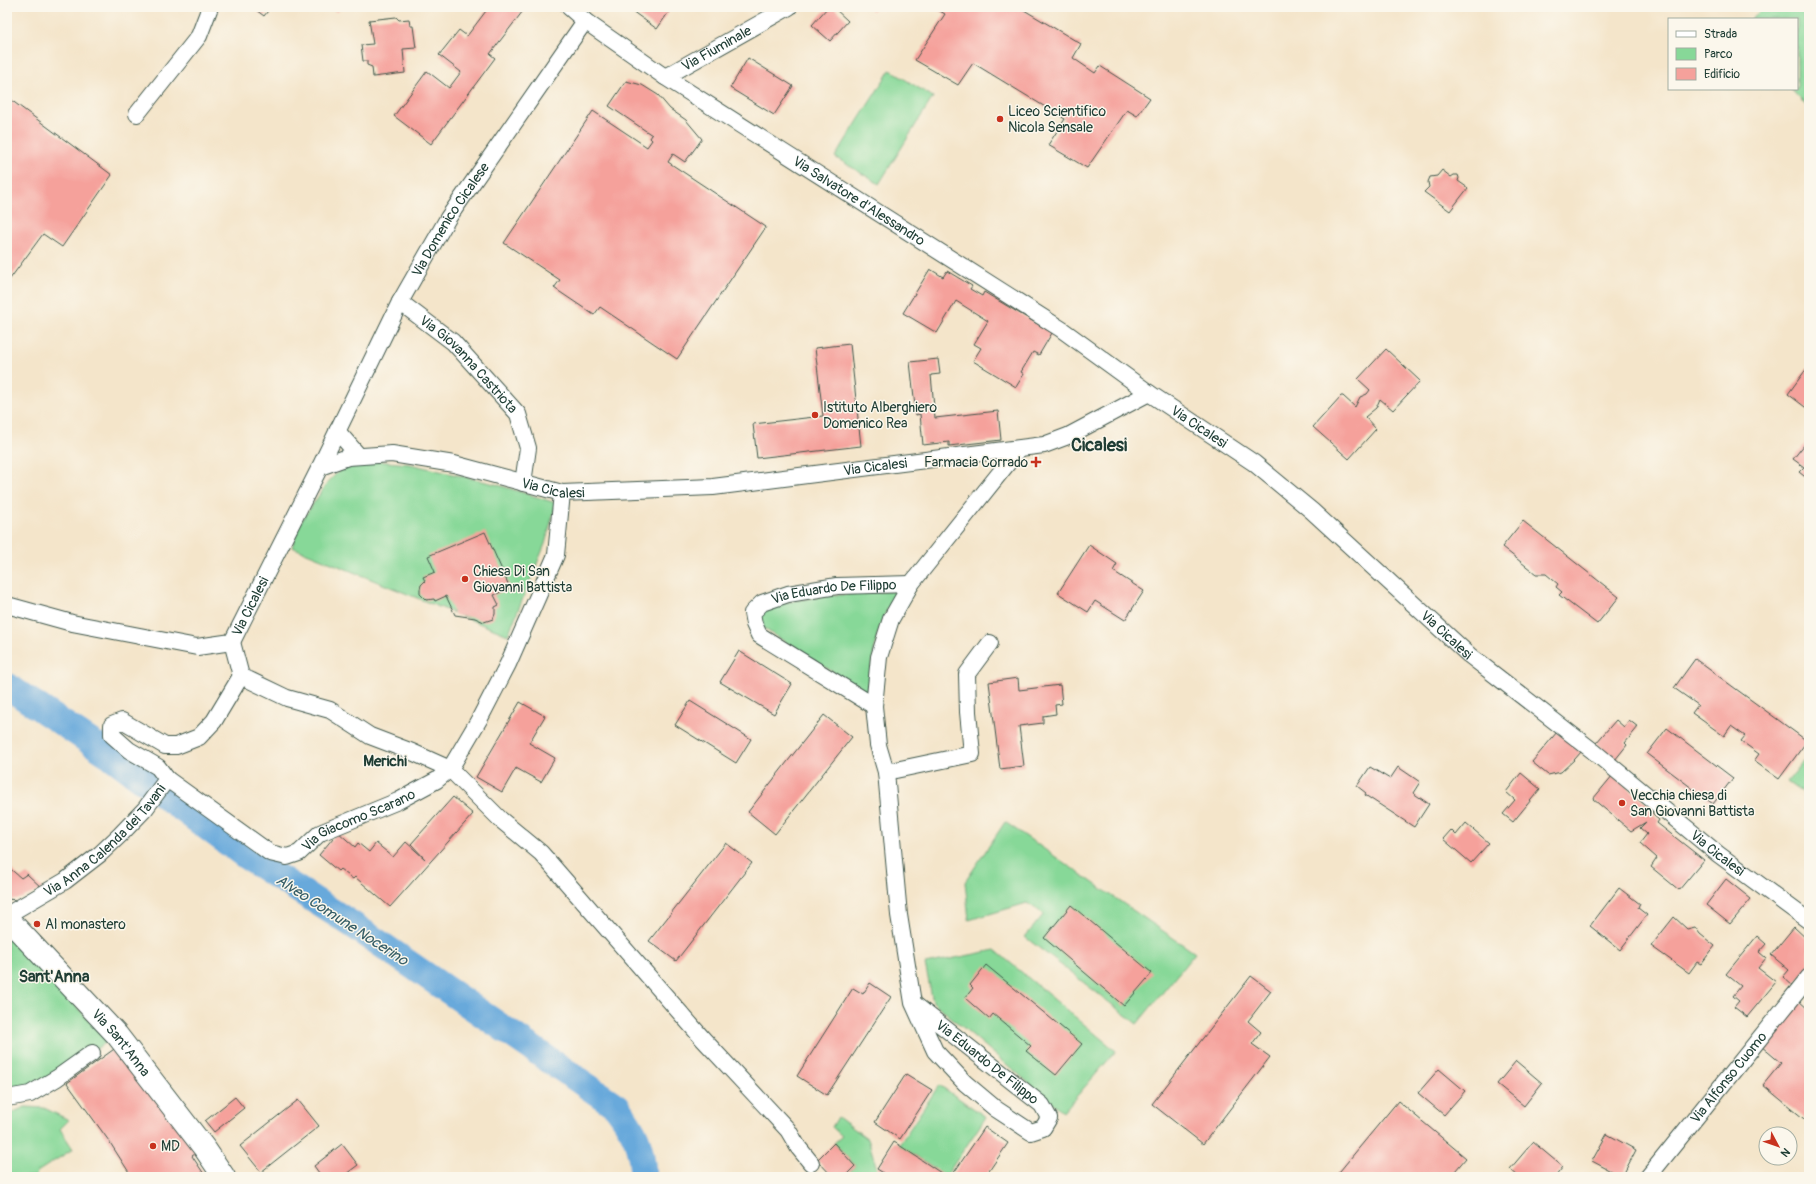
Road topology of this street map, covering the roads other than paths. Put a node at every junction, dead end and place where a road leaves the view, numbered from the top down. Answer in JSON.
{"nodes":[{"id":1,"x":210,"y":7,"type":"edge"},
{"id":2,"x":789,"y":7,"type":"edge"},
{"id":3,"x":576,"y":12,"type":"edge"},
{"id":4,"x":665,"y":77,"type":"junction"},
{"id":5,"x":137,"y":114,"type":"dead end"},
{"id":6,"x":400,"y":302,"type":"junction"},
{"id":7,"x":1149,"y":393,"type":"junction"},
{"id":8,"x":337,"y":431,"type":"junction"},
{"id":9,"x":1019,"y":449,"type":"junction"},
{"id":10,"x":358,"y":455,"type":"junction"},
{"id":11,"x":320,"y":467,"type":"junction"},
{"id":12,"x":523,"y":484,"type":"junction"},
{"id":13,"x":562,"y":493,"type":"junction"},
{"id":14,"x":911,"y":584,"type":"junction"},
{"id":15,"x":7,"y":605,"type":"edge"},
{"id":16,"x":232,"y":642,"type":"junction"},
{"id":17,"x":990,"y":643,"type":"dead end"},
{"id":18,"x":241,"y":676,"type":"junction"},
{"id":19,"x":874,"y":706,"type":"junction"},
{"id":20,"x":450,"y":769,"type":"junction"},
{"id":21,"x":886,"y":772,"type":"junction"},
{"id":22,"x":165,"y":782,"type":"junction"},
{"id":23,"x":7,"y":915,"type":"edge"},
{"id":24,"x":7,"y":918,"type":"edge"},
{"id":25,"x":1809,"y":921,"type":"edge"},
{"id":26,"x":1809,"y":977,"type":"edge"},
{"id":27,"x":913,"y":1003,"type":"junction"},
{"id":28,"x":92,"y":1053,"type":"dead end"},
{"id":29,"x":7,"y":1098,"type":"edge"},
{"id":30,"x":811,"y":1163,"type":"dead end"},
{"id":31,"x":224,"y":1177,"type":"edge"},
{"id":32,"x":1648,"y":1177,"type":"edge"}],
"edges":[{"from":1,"to":5,"type":"street"},
{"from":2,"to":4,"type":"street","name":"Via Fiuminale"},
{"from":3,"to":4,"type":"street","name":"Via Salvatore d'Alessandro"},
{"from":3,"to":6,"type":"street","name":"Via Domenico Cicalese"},
{"from":4,"to":7,"type":"street","name":"Via Salvatore d'Alessandro"},
{"from":6,"to":8,"type":"street","name":"Via Domenico Cicalese"},
{"from":6,"to":12,"type":"street","name":"Via Giovanna Castriota"},
{"from":7,"to":9,"type":"street","name":"Via Cicalesi"},
{"from":7,"to":25,"type":"street","name":"Via Cicalesi"},
{"from":8,"to":10,"type":"street"},
{"from":8,"to":11,"type":"street","name":"Via Domenico Cicalese"},
{"from":9,"to":13,"type":"street","name":"Via Cicalesi"},
{"from":9,"to":14,"type":"street","name":"Via Eduardo De Filippo"},
{"from":10,"to":11,"type":"street","name":"Via Cicalesi"},
{"from":10,"to":12,"type":"street","name":"Via Cicalesi"},
{"from":11,"to":16,"type":"street","name":"Via Cicalesi"},
{"from":12,"to":13,"type":"street","name":"Via Cicalesi"},
{"from":13,"to":20,"type":"street","name":"Via Giacomo Scarano"},
{"from":14,"to":19,"type":"street","name":"Via Eduardo De Filippo"},
{"from":14,"to":19,"type":"street","name":"Via Eduardo De Filippo"},
{"from":15,"to":16,"type":"street","name":"Via Cicalesi"},
{"from":16,"to":18,"type":"street"},
{"from":17,"to":21,"type":"street"},
{"from":18,"to":20,"type":"street"},
{"from":18,"to":22,"type":"street","name":"Via Anna Calenda dei Tavani"},
{"from":19,"to":21,"type":"street","name":"Via Eduardo De Filippo"},
{"from":20,"to":22,"type":"street","name":"Via Giacomo Scarano"},
{"from":20,"to":30,"type":"street"},
{"from":21,"to":27,"type":"street","name":"Via Eduardo De Filippo"},
{"from":22,"to":23,"type":"street","name":"Via Anna Calenda dei Tavani"},
{"from":24,"to":31,"type":"main road","name":"Via Sant'Anna"},
{"from":26,"to":32,"type":"street","name":"Via Alfonso Cuomo"},
{"from":27,"to":27,"type":"street","name":"Via Eduardo De Filippo"},
{"from":28,"to":29,"type":"street"}]}
